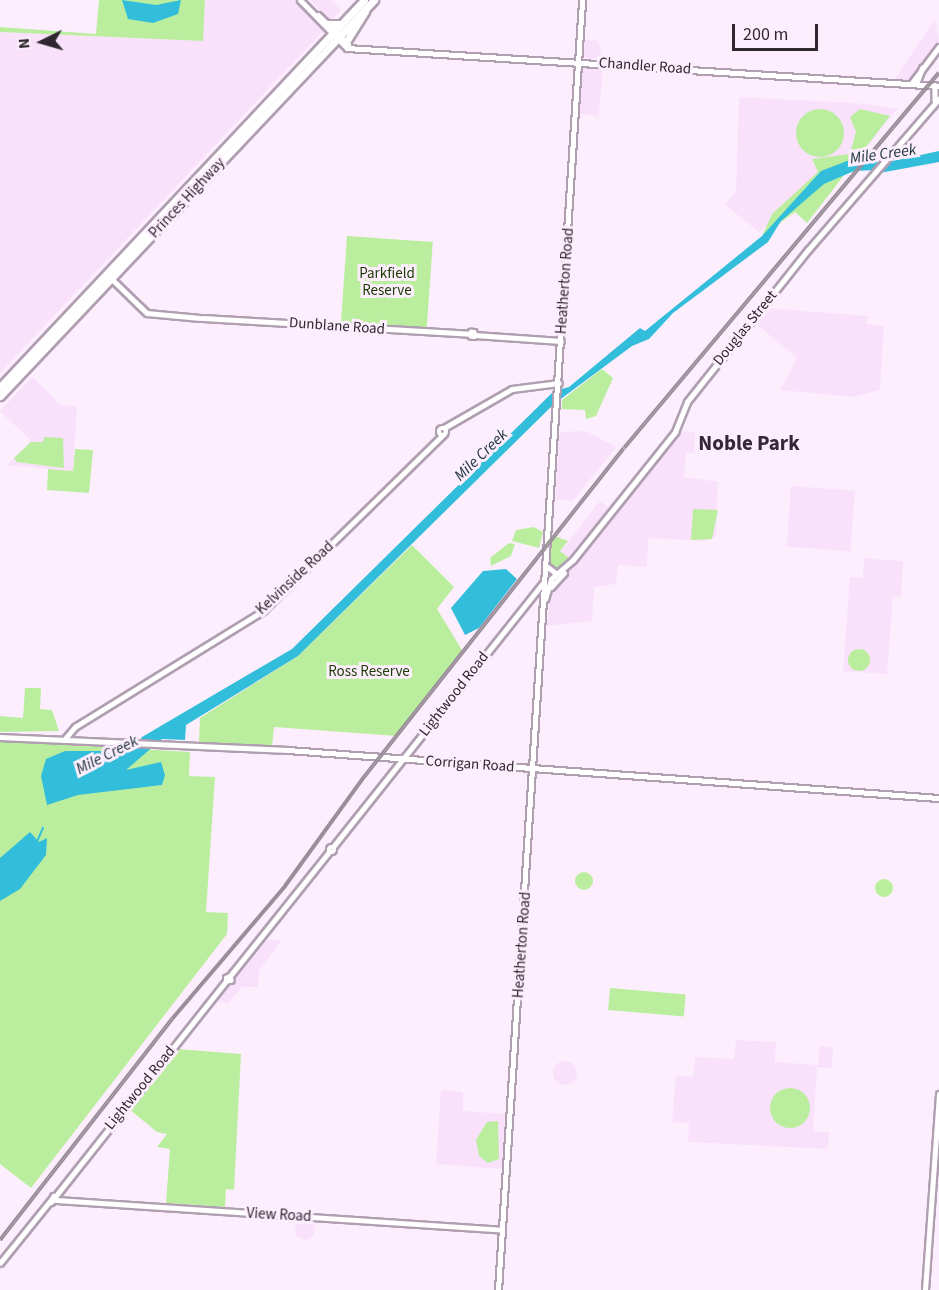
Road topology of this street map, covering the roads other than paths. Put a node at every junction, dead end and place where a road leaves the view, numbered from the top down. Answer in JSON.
{"nodes":[{"id":1,"x":300,"y":0,"type":"edge"},
{"id":2,"x":364,"y":0,"type":"edge"},
{"id":3,"x":374,"y":0,"type":"edge"},
{"id":4,"x":582,"y":0,"type":"edge"},
{"id":5,"x":311,"y":11,"type":"junction"},
{"id":6,"x":328,"y":24,"type":"junction"},
{"id":7,"x":341,"y":24,"type":"junction"},
{"id":8,"x":340,"y":38,"type":"junction"},
{"id":9,"x":939,"y":47,"type":"edge"},
{"id":10,"x":578,"y":62,"type":"junction"},
{"id":11,"x":914,"y":84,"type":"junction"},
{"id":12,"x":937,"y":85,"type":"edge"},
{"id":13,"x":937,"y":100,"type":"edge"},
{"id":14,"x":191,"y":188,"type":"junction"},
{"id":15,"x":111,"y":282,"type":"junction"},
{"id":16,"x":75,"y":306,"type":"junction"},
{"id":17,"x":561,"y":341,"type":"junction"},
{"id":18,"x":559,"y":385,"type":"junction"},
{"id":19,"x":0,"y":387,"type":"edge"},
{"id":20,"x":0,"y":396,"type":"edge"},
{"id":21,"x":570,"y":564,"type":"junction"},
{"id":22,"x":548,"y":565,"type":"junction"},
{"id":23,"x":559,"y":574,"type":"junction"},
{"id":24,"x":551,"y":579,"type":"junction"},
{"id":25,"x":542,"y":587,"type":"junction"},
{"id":26,"x":550,"y":588,"type":"junction"},
{"id":27,"x":545,"y":601,"type":"junction"},
{"id":28,"x":82,"y":723,"type":"junction"},
{"id":29,"x":0,"y":737,"type":"edge"},
{"id":30,"x":64,"y":740,"type":"junction"},
{"id":31,"x":73,"y":741,"type":"junction"},
{"id":32,"x":402,"y":759,"type":"junction"},
{"id":33,"x":534,"y":769,"type":"junction"},
{"id":34,"x":939,"y":798,"type":"edge"},
{"id":35,"x":939,"y":1095,"type":"edge"},
{"id":36,"x":53,"y":1199,"type":"junction"},
{"id":37,"x":502,"y":1230,"type":"junction"},
{"id":38,"x":0,"y":1263,"type":"edge"},
{"id":39,"x":498,"y":1290,"type":"edge"},
{"id":40,"x":925,"y":1290,"type":"edge"}],
"edges":[{"from":1,"to":5,"type":"main road"},
{"from":2,"to":7,"type":"highway","name":"Princes Highway"},
{"from":3,"to":8,"type":"highway"},
{"from":4,"to":10,"type":"main road","name":"Heatherton Road"},
{"from":5,"to":6,"type":"main road"},
{"from":5,"to":8,"type":"main road"},
{"from":6,"to":7,"type":"highway"},
{"from":6,"to":8,"type":"main road"},
{"from":7,"to":8,"type":"highway","name":"Princes Highway"},
{"from":8,"to":10,"type":"main road","name":"Chandler Road"},
{"from":8,"to":14,"type":"highway","name":"Princes Highway"},
{"from":9,"to":11,"type":"main road"},
{"from":10,"to":11,"type":"main road","name":"Chandler Road"},
{"from":10,"to":17,"type":"main road","name":"Heatherton Road"},
{"from":11,"to":12,"type":"main road","name":"Chandler Road"},
{"from":12,"to":13,"type":"main road"},
{"from":13,"to":21,"type":"main road","name":"Douglas Street"},
{"from":14,"to":15,"type":"highway","name":"Princes Highway"},
{"from":14,"to":16,"type":"highway","name":"Princes Highway"},
{"from":15,"to":16,"type":"highway"},
{"from":15,"to":17,"type":"main road","name":"Dunblane Road"},
{"from":15,"to":20,"type":"highway","name":"Princes Highway"},
{"from":16,"to":19,"type":"highway","name":"Princes Highway"},
{"from":17,"to":18,"type":"main road","name":"Heatherton Road"},
{"from":18,"to":22,"type":"main road","name":"Heatherton Road"},
{"from":18,"to":28,"type":"main road","name":"Kelvinside Road"},
{"from":21,"to":23,"type":"main road","name":"Douglas Street"},
{"from":21,"to":26,"type":"main road","name":"Douglas Street"},
{"from":22,"to":23,"type":"main road"},
{"from":22,"to":24,"type":"main road","name":"Heatherton Road"},
{"from":22,"to":25,"type":"main road","name":"Heatherton Road"},
{"from":23,"to":24,"type":"main road","name":"Douglas Street"},
{"from":24,"to":25,"type":"main road"},
{"from":24,"to":26,"type":"main road","name":"Heatherton Road"},
{"from":25,"to":26,"type":"main road"},
{"from":25,"to":27,"type":"main road","name":"Heatherton Road"},
{"from":25,"to":32,"type":"main road","name":"Lightwood Road"},
{"from":26,"to":27,"type":"main road","name":"Heatherton Road"},
{"from":27,"to":33,"type":"main road","name":"Heatherton Road"},
{"from":28,"to":30,"type":"main road","name":"Kelvinside Road"},
{"from":28,"to":31,"type":"main road"},
{"from":29,"to":30,"type":"main road","name":"Corrigan Road"},
{"from":30,"to":31,"type":"main road","name":"Corrigan Road"},
{"from":31,"to":32,"type":"main road","name":"Corrigan Road"},
{"from":32,"to":33,"type":"main road","name":"Corrigan Road"},
{"from":32,"to":36,"type":"main road","name":"Lightwood Road"},
{"from":33,"to":34,"type":"main road","name":"Corrigan Road"},
{"from":33,"to":37,"type":"main road","name":"Heatherton Road"},
{"from":35,"to":40,"type":"main road"},
{"from":36,"to":37,"type":"main road","name":"View Road"},
{"from":36,"to":38,"type":"main road","name":"Lightwood Road"},
{"from":37,"to":39,"type":"main road","name":"Heatherton Road"}]}
